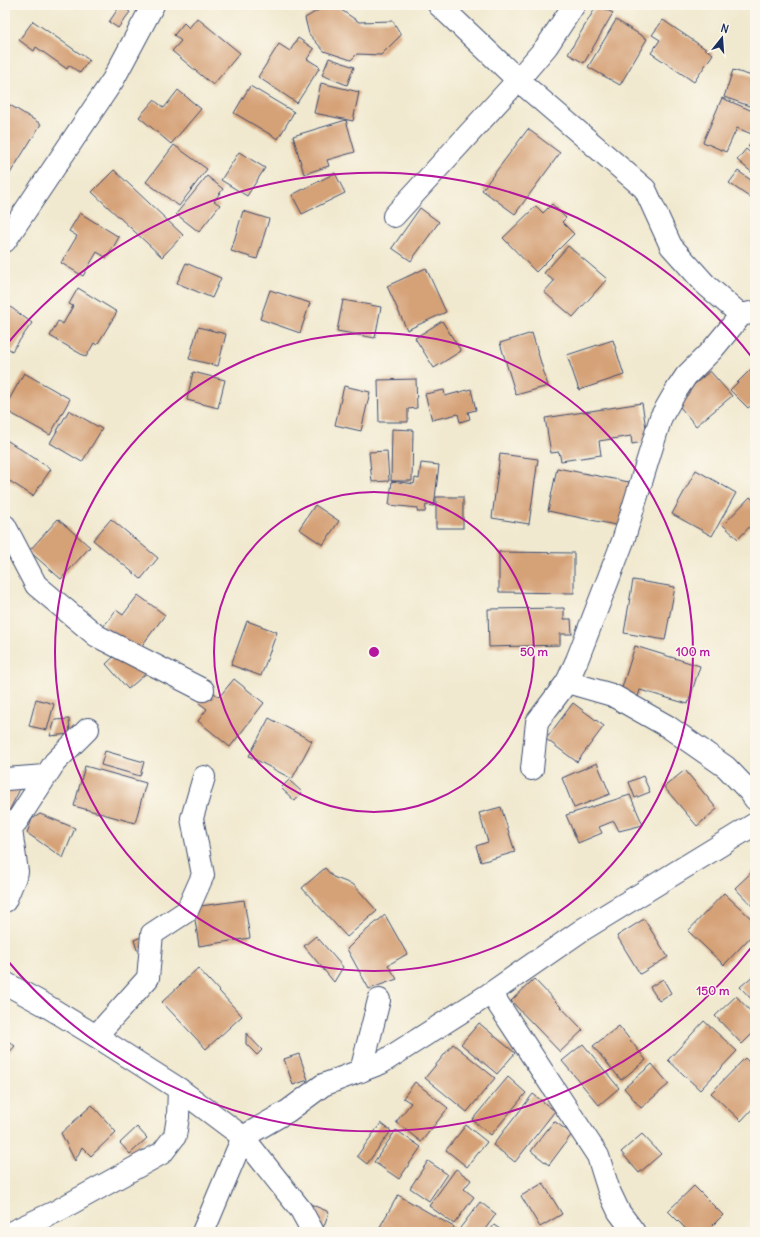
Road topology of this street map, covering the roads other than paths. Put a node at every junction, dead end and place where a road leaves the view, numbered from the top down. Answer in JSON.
{"nodes":[{"id":1,"x":153,"y":5,"type":"edge"},
{"id":2,"x":440,"y":5,"type":"edge"},
{"id":3,"x":574,"y":5,"type":"edge"},
{"id":4,"x":518,"y":80,"type":"junction"},
{"id":5,"x":394,"y":216,"type":"dead end"},
{"id":6,"x":5,"y":241,"type":"edge"},
{"id":7,"x":748,"y":314,"type":"edge"},
{"id":8,"x":5,"y":526,"type":"edge"},
{"id":9,"x":567,"y":682,"type":"junction"},
{"id":10,"x":203,"y":690,"type":"dead end"},
{"id":11,"x":88,"y":729,"type":"dead end"},
{"id":12,"x":532,"y":768,"type":"dead end"},
{"id":13,"x":45,"y":776,"type":"junction"},
{"id":14,"x":204,"y":777,"type":"dead end"},
{"id":15,"x":6,"y":779,"type":"edge"},
{"id":16,"x":755,"y":799,"type":"edge"},
{"id":17,"x":755,"y":824,"type":"edge"},
{"id":18,"x":5,"y":901,"type":"edge"},
{"id":19,"x":5,"y":983,"type":"edge"},
{"id":20,"x":491,"y":993,"type":"junction"},
{"id":21,"x":379,"y":1000,"type":"dead end"},
{"id":22,"x":96,"y":1036,"type":"junction"},
{"id":23,"x":360,"y":1071,"type":"junction"},
{"id":24,"x":179,"y":1089,"type":"junction"},
{"id":25,"x":243,"y":1137,"type":"junction"},
{"id":26,"x":12,"y":1232,"type":"edge"},
{"id":27,"x":203,"y":1232,"type":"edge"},
{"id":28,"x":313,"y":1232,"type":"edge"},
{"id":29,"x":634,"y":1232,"type":"edge"}],
"edges":[{"from":1,"to":6,"type":"street"},
{"from":2,"to":4,"type":"street"},
{"from":3,"to":4,"type":"street"},
{"from":4,"to":5,"type":"street"},
{"from":4,"to":7,"type":"street"},
{"from":7,"to":9,"type":"street"},
{"from":8,"to":10,"type":"street"},
{"from":9,"to":12,"type":"street"},
{"from":9,"to":16,"type":"street"},
{"from":11,"to":13,"type":"street"},
{"from":13,"to":15,"type":"street"},
{"from":13,"to":18,"type":"street"},
{"from":14,"to":22,"type":"street"},
{"from":17,"to":20,"type":"street"},
{"from":19,"to":22,"type":"street"},
{"from":20,"to":23,"type":"street"},
{"from":20,"to":29,"type":"street"},
{"from":21,"to":23,"type":"street"},
{"from":22,"to":24,"type":"street"},
{"from":23,"to":25,"type":"street"},
{"from":24,"to":25,"type":"street"},
{"from":24,"to":26,"type":"street"},
{"from":25,"to":27,"type":"street"},
{"from":25,"to":28,"type":"street"}]}
